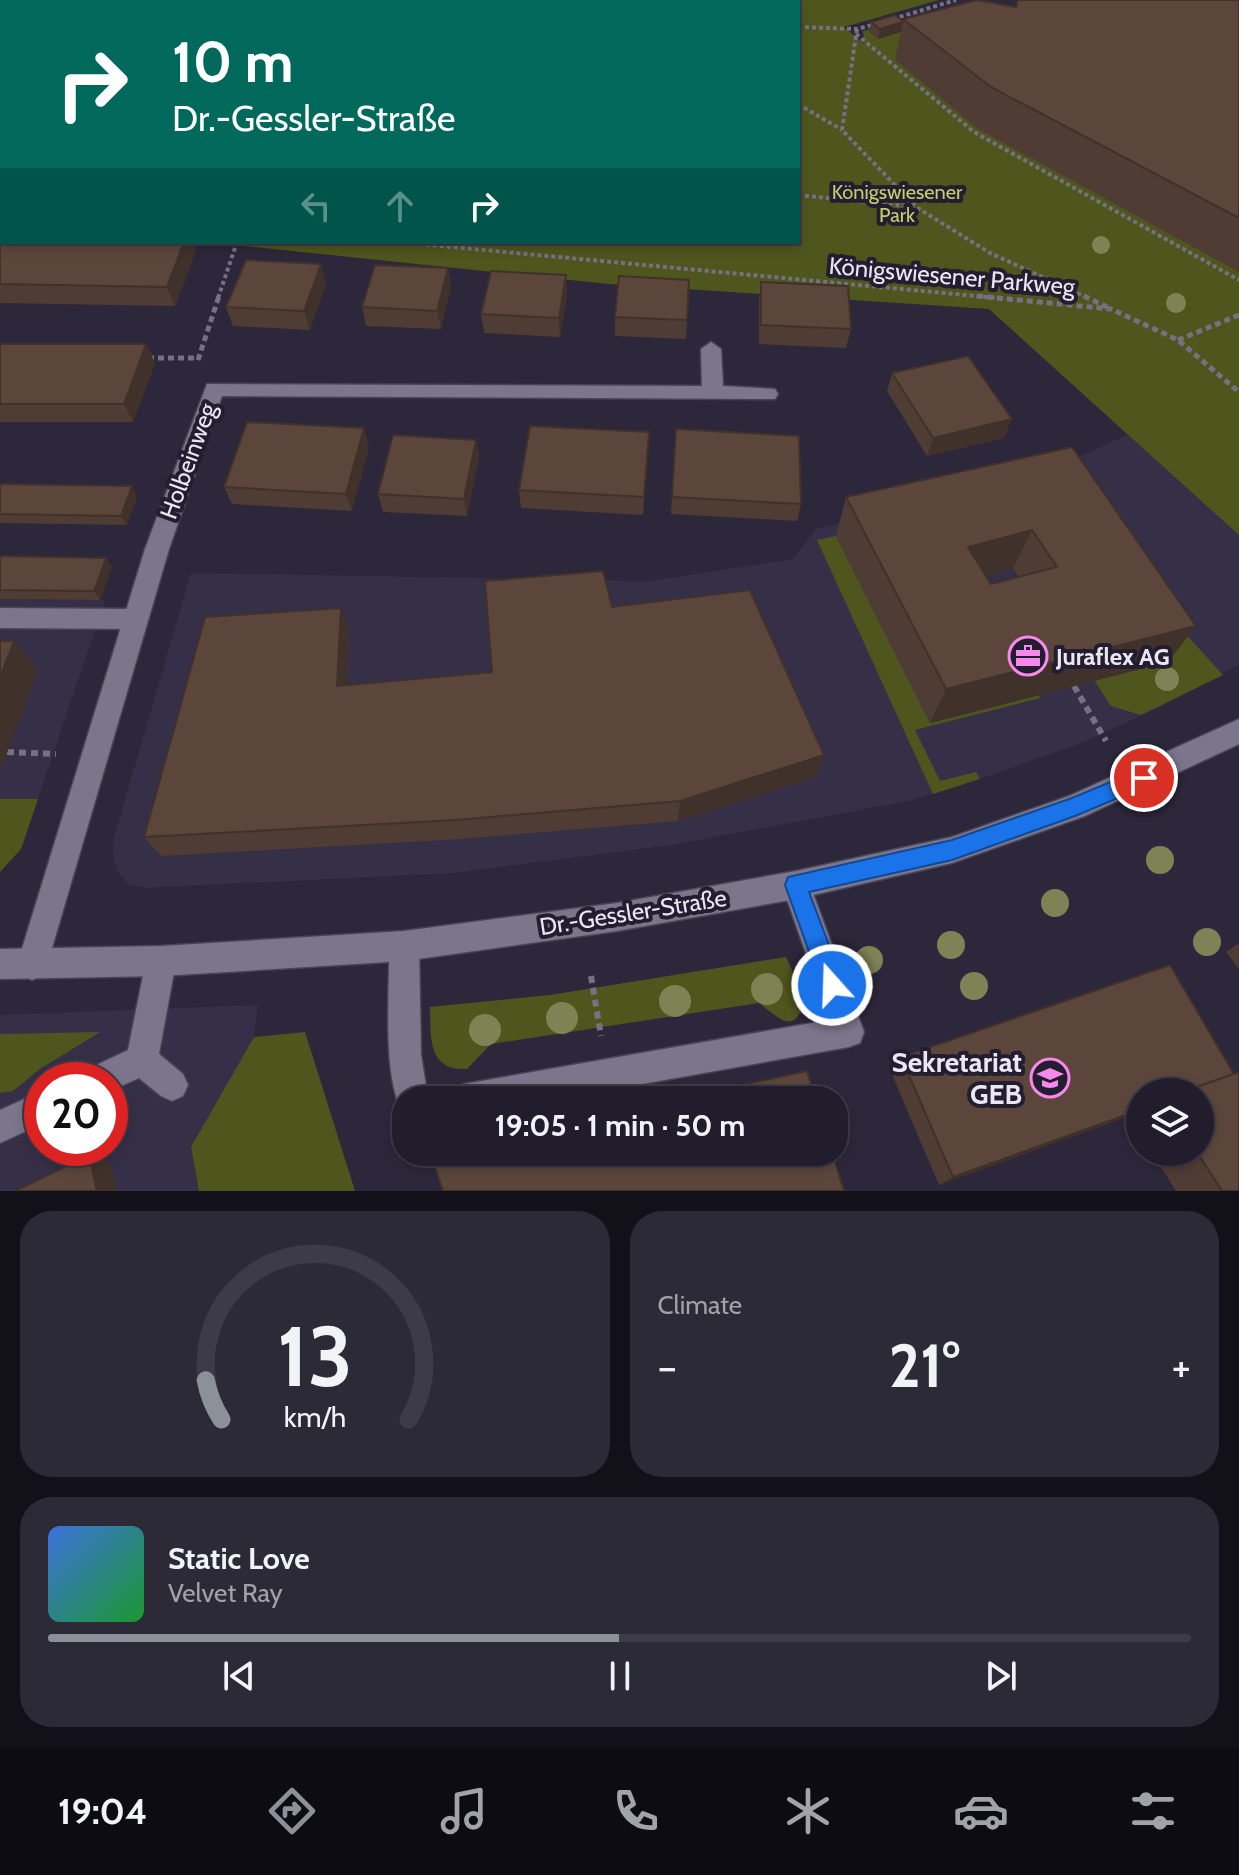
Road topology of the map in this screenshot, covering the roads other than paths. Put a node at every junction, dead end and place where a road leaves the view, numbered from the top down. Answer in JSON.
{"nodes":[{"id":1,"x":711,"y":349,"type":"dead end"},
{"id":2,"x":713,"y":393,"type":"junction"},
{"id":3,"x":768,"y":394,"type":"dead end"},
{"id":4,"x":0,"y":618,"type":"edge"},
{"id":5,"x":136,"y":619,"type":"junction"},
{"id":6,"x":1239,"y":731,"type":"edge"},
{"id":7,"x":796,"y":885,"type":"junction"},
{"id":8,"x":404,"y":946,"type":"junction"},
{"id":9,"x":161,"y":961,"type":"junction"},
{"id":10,"x":0,"y":964,"type":"edge"},
{"id":11,"x":32,"y":965,"type":"junction"},
{"id":12,"x":142,"y":1060,"type":"junction"},
{"id":13,"x":128,"y":1067,"type":"edge"},
{"id":14,"x":172,"y":1085,"type":"dead end"},
{"id":15,"x":410,"y":1086,"type":"edge"},
{"id":16,"x":548,"y":1086,"type":"edge"},
{"id":17,"x":24,"y":1116,"type":"edge"},
{"id":18,"x":0,"y":1127,"type":"edge"}],
"edges":[{"from":1,"to":2,"type":"street"},
{"from":2,"to":3,"type":"street","name":"Holbeinweg"},
{"from":2,"to":5,"type":"street","name":"Holbeinweg"},
{"from":4,"to":5,"type":"street"},
{"from":5,"to":11,"type":"street","name":"Holbeinweg"},
{"from":6,"to":7,"type":"street","name":"Dr.-Gessler-Straße"},
{"from":7,"to":8,"type":"street","name":"Dr.-Gessler-Straße"},
{"from":7,"to":16,"type":"street"},
{"from":8,"to":9,"type":"street","name":"Dr.-Gessler-Straße"},
{"from":8,"to":15,"type":"street"},
{"from":9,"to":11,"type":"street","name":"Dr.-Gessler-Straße"},
{"from":9,"to":12,"type":"street"},
{"from":10,"to":11,"type":"street","name":"Dr.-Gessler-Straße"},
{"from":12,"to":13,"type":"street"},
{"from":12,"to":14,"type":"street"},
{"from":17,"to":18,"type":"street"}]}
